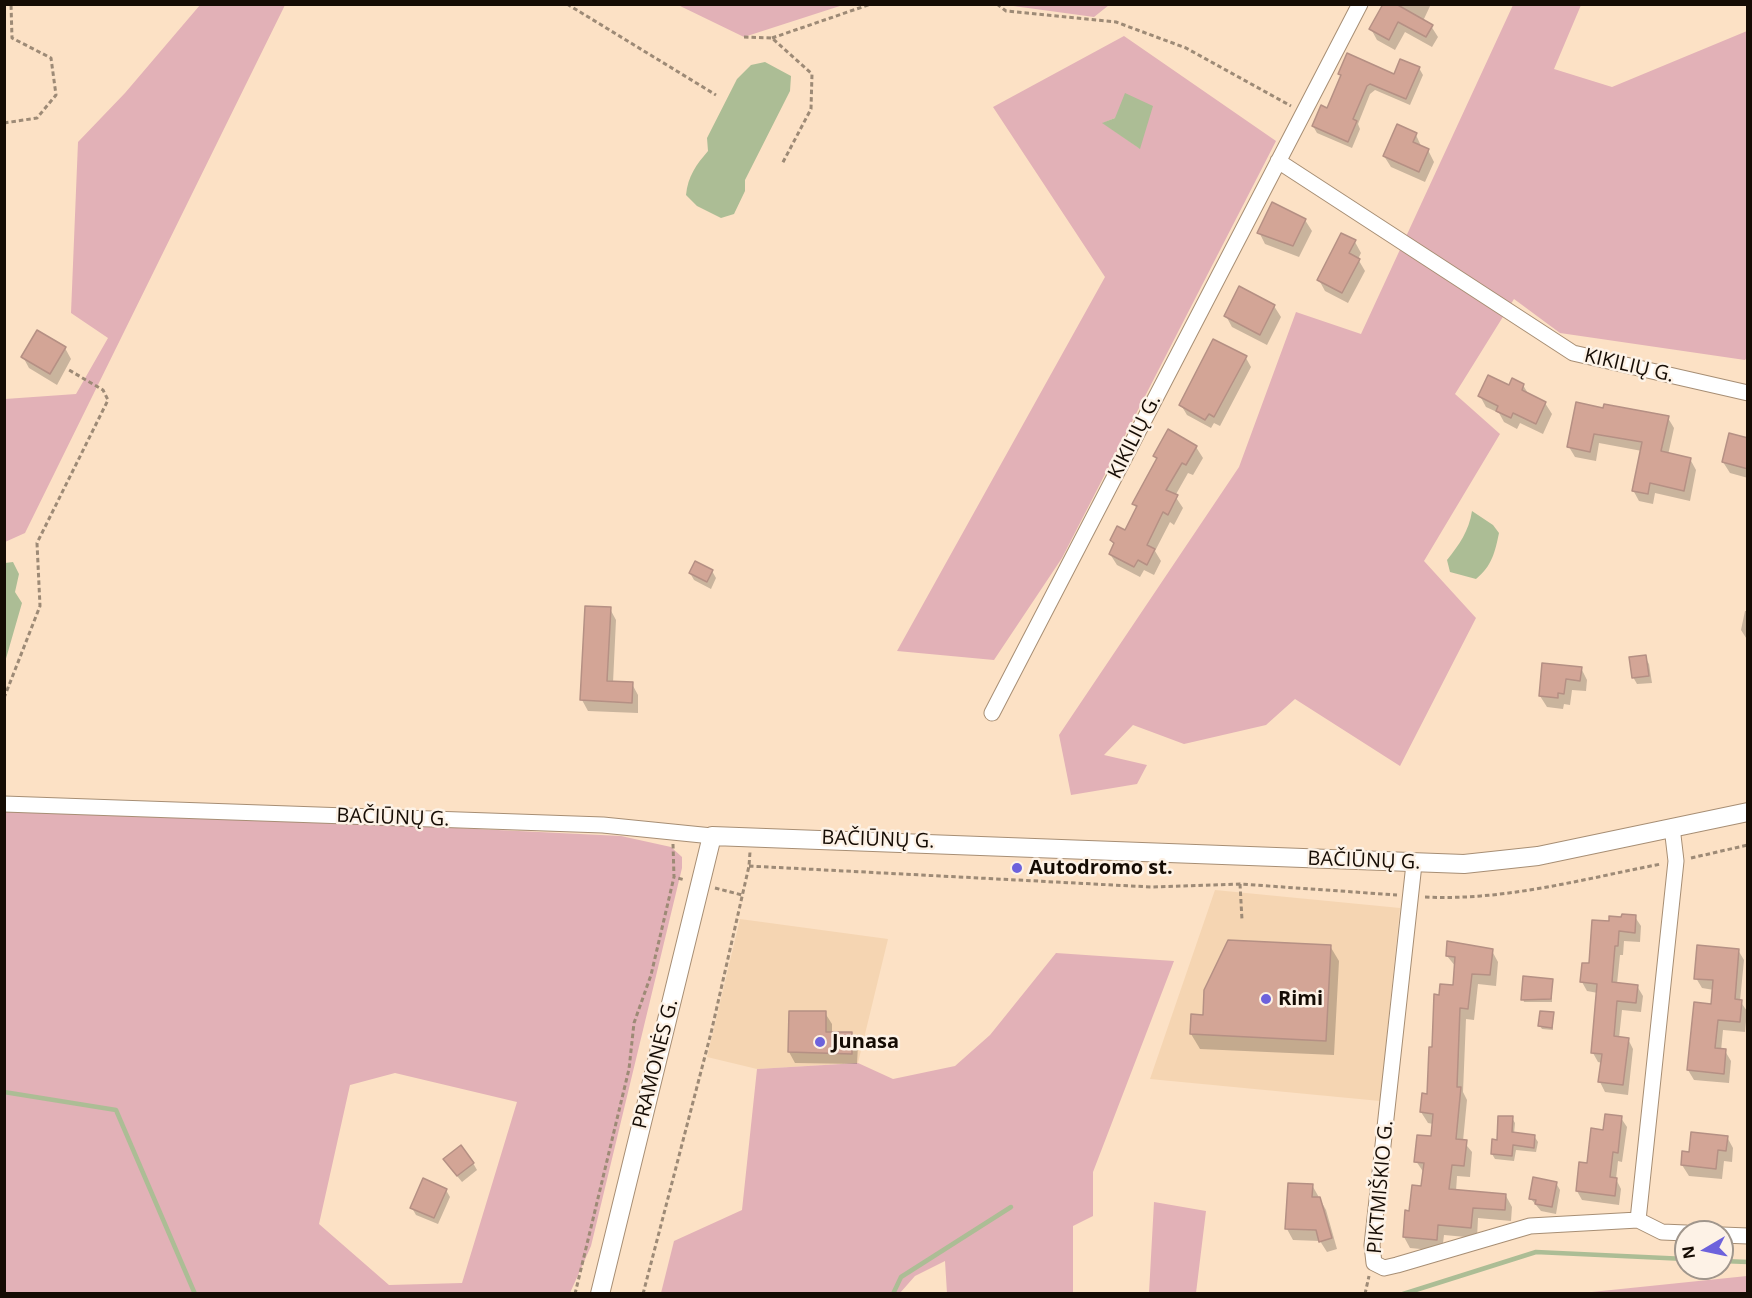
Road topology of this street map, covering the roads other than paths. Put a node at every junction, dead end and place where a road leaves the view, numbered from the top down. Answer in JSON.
{"nodes":[{"id":1,"x":1360,"y":4,"type":"edge"},
{"id":2,"x":1278,"y":161,"type":"junction"},
{"id":3,"x":1748,"y":393,"type":"edge"},
{"id":4,"x":992,"y":713,"type":"dead end"},
{"id":5,"x":4,"y":804,"type":"edge"},
{"id":6,"x":1748,"y":812,"type":"edge"},
{"id":7,"x":1672,"y":827,"type":"junction"},
{"id":8,"x":712,"y":836,"type":"junction"},
{"id":9,"x":1414,"y":864,"type":"junction"},
{"id":10,"x":1638,"y":1220,"type":"junction"},
{"id":11,"x":1674,"y":1232,"type":"edge"},
{"id":12,"x":600,"y":1293,"type":"edge"}],
"edges":[{"from":1,"to":2,"type":"street","name":"KIKILIŲ G."},
{"from":2,"to":3,"type":"street","name":"KIKILIŲ G."},
{"from":2,"to":4,"type":"street","name":"KIKILIŲ G."},
{"from":5,"to":8,"type":"street","name":"BAČIŪNŲ G."},
{"from":6,"to":7,"type":"main road","name":"BAČIŪNŲ G."},
{"from":7,"to":9,"type":"main road","name":"BAČIŪNŲ G."},
{"from":7,"to":10,"type":"street"},
{"from":8,"to":9,"type":"main road","name":"BAČIŪNŲ G."},
{"from":8,"to":12,"type":"main road","name":"PRAMONĖS G."},
{"from":9,"to":10,"type":"street","name":"PIKTMIŠKIO G."},
{"from":10,"to":11,"type":"street","name":"PIKTMIŠKIO G."}]}
